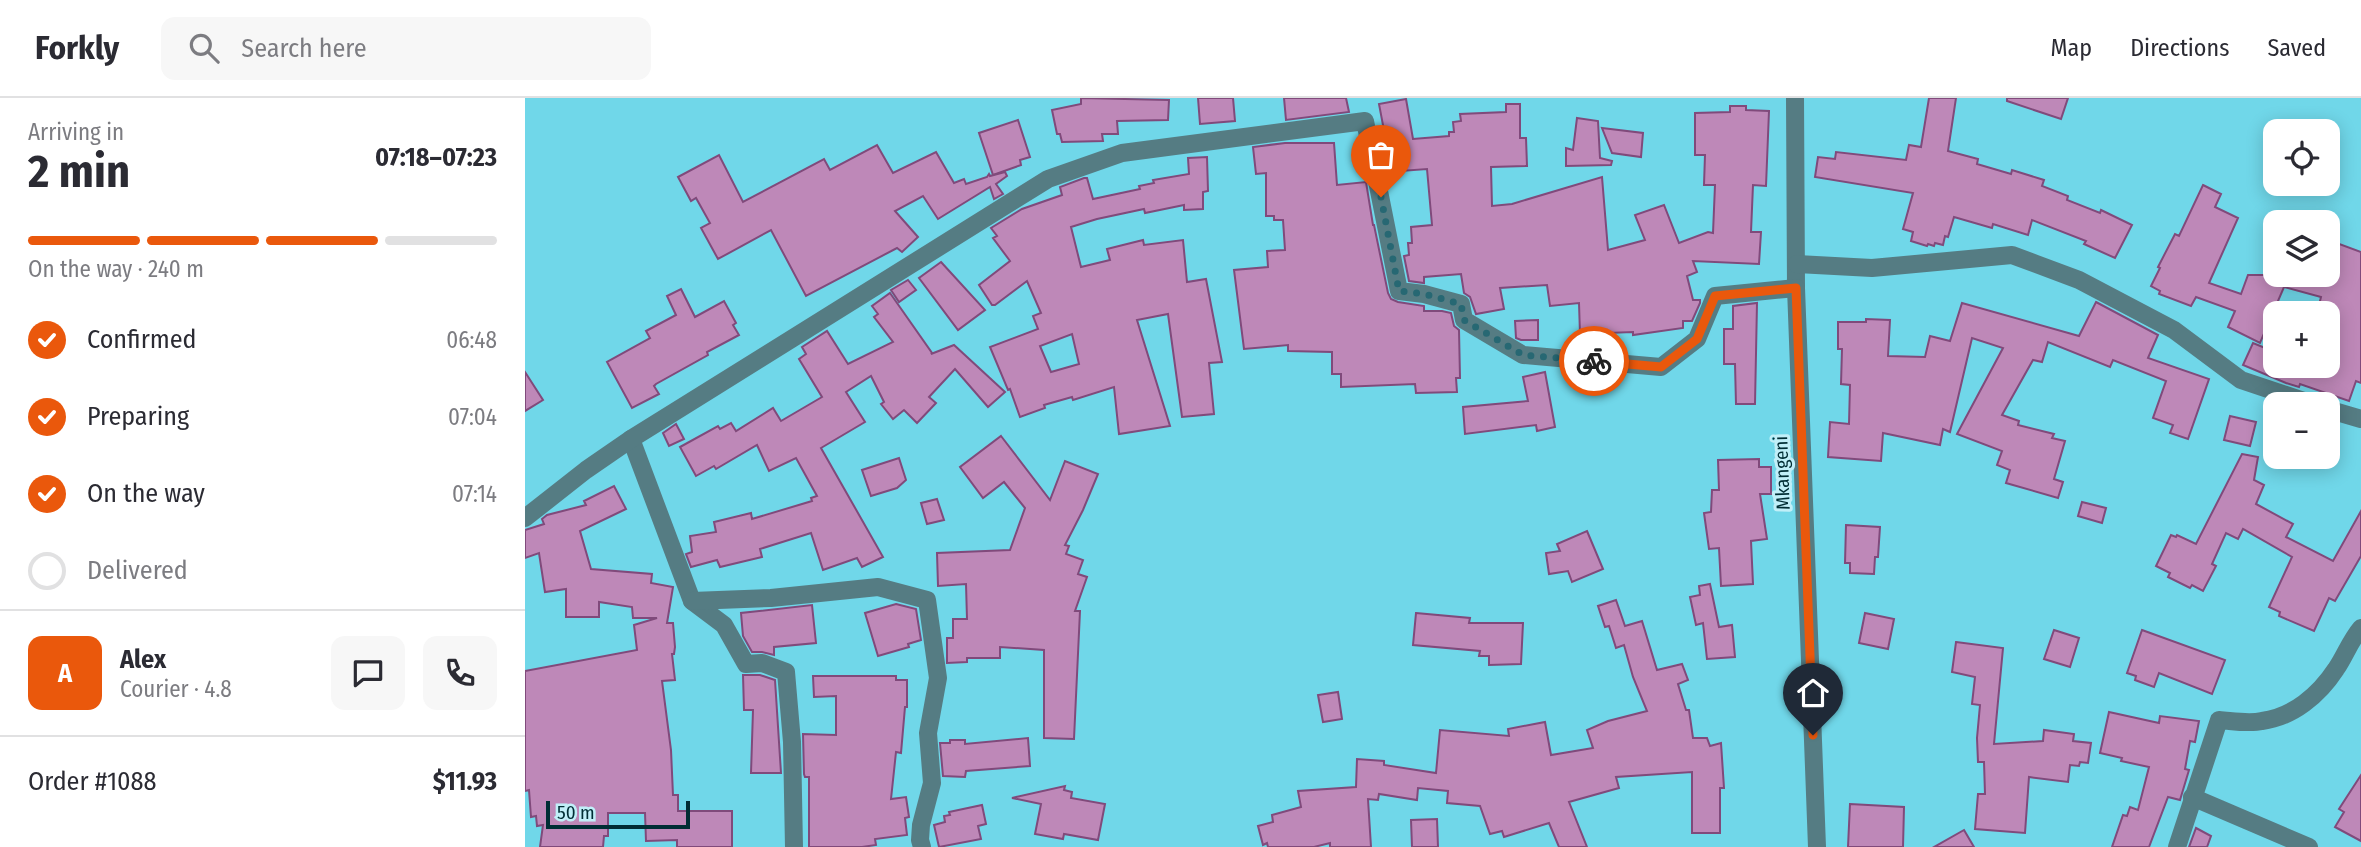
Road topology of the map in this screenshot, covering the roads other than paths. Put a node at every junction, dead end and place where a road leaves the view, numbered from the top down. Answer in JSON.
{"nodes":[{"id":1,"x":1795,"y":98,"type":"edge"},
{"id":2,"x":1797,"y":264,"type":"junction"},
{"id":3,"x":1796,"y":288,"type":"junction"},
{"id":4,"x":2277,"y":392,"type":"edge"},
{"id":5,"x":2340,"y":413,"type":"edge"},
{"id":6,"x":2361,"y":419,"type":"edge"},
{"id":7,"x":631,"y":439,"type":"junction"},
{"id":8,"x":525,"y":518,"type":"edge"},
{"id":9,"x":692,"y":601,"type":"junction"},
{"id":10,"x":2361,"y":628,"type":"edge"},
{"id":11,"x":2192,"y":797,"type":"junction"},
{"id":12,"x":794,"y":847,"type":"edge"},
{"id":13,"x":922,"y":847,"type":"edge"},
{"id":14,"x":1817,"y":847,"type":"edge"},
{"id":15,"x":2177,"y":847,"type":"edge"},
{"id":16,"x":2309,"y":847,"type":"edge"}],
"edges":[{"from":1,"to":2,"type":"street","name":"Mkangeni"},
{"from":2,"to":3,"type":"street","name":"Mkangeni"},
{"from":2,"to":4,"type":"street"},
{"from":3,"to":7,"type":"street"},
{"from":3,"to":14,"type":"street","name":"Mkangeni"},
{"from":5,"to":6,"type":"street"},
{"from":7,"to":8,"type":"street"},
{"from":7,"to":9,"type":"street"},
{"from":9,"to":12,"type":"street"},
{"from":9,"to":13,"type":"street"},
{"from":10,"to":11,"type":"street"},
{"from":11,"to":15,"type":"street"},
{"from":11,"to":16,"type":"street"}]}
